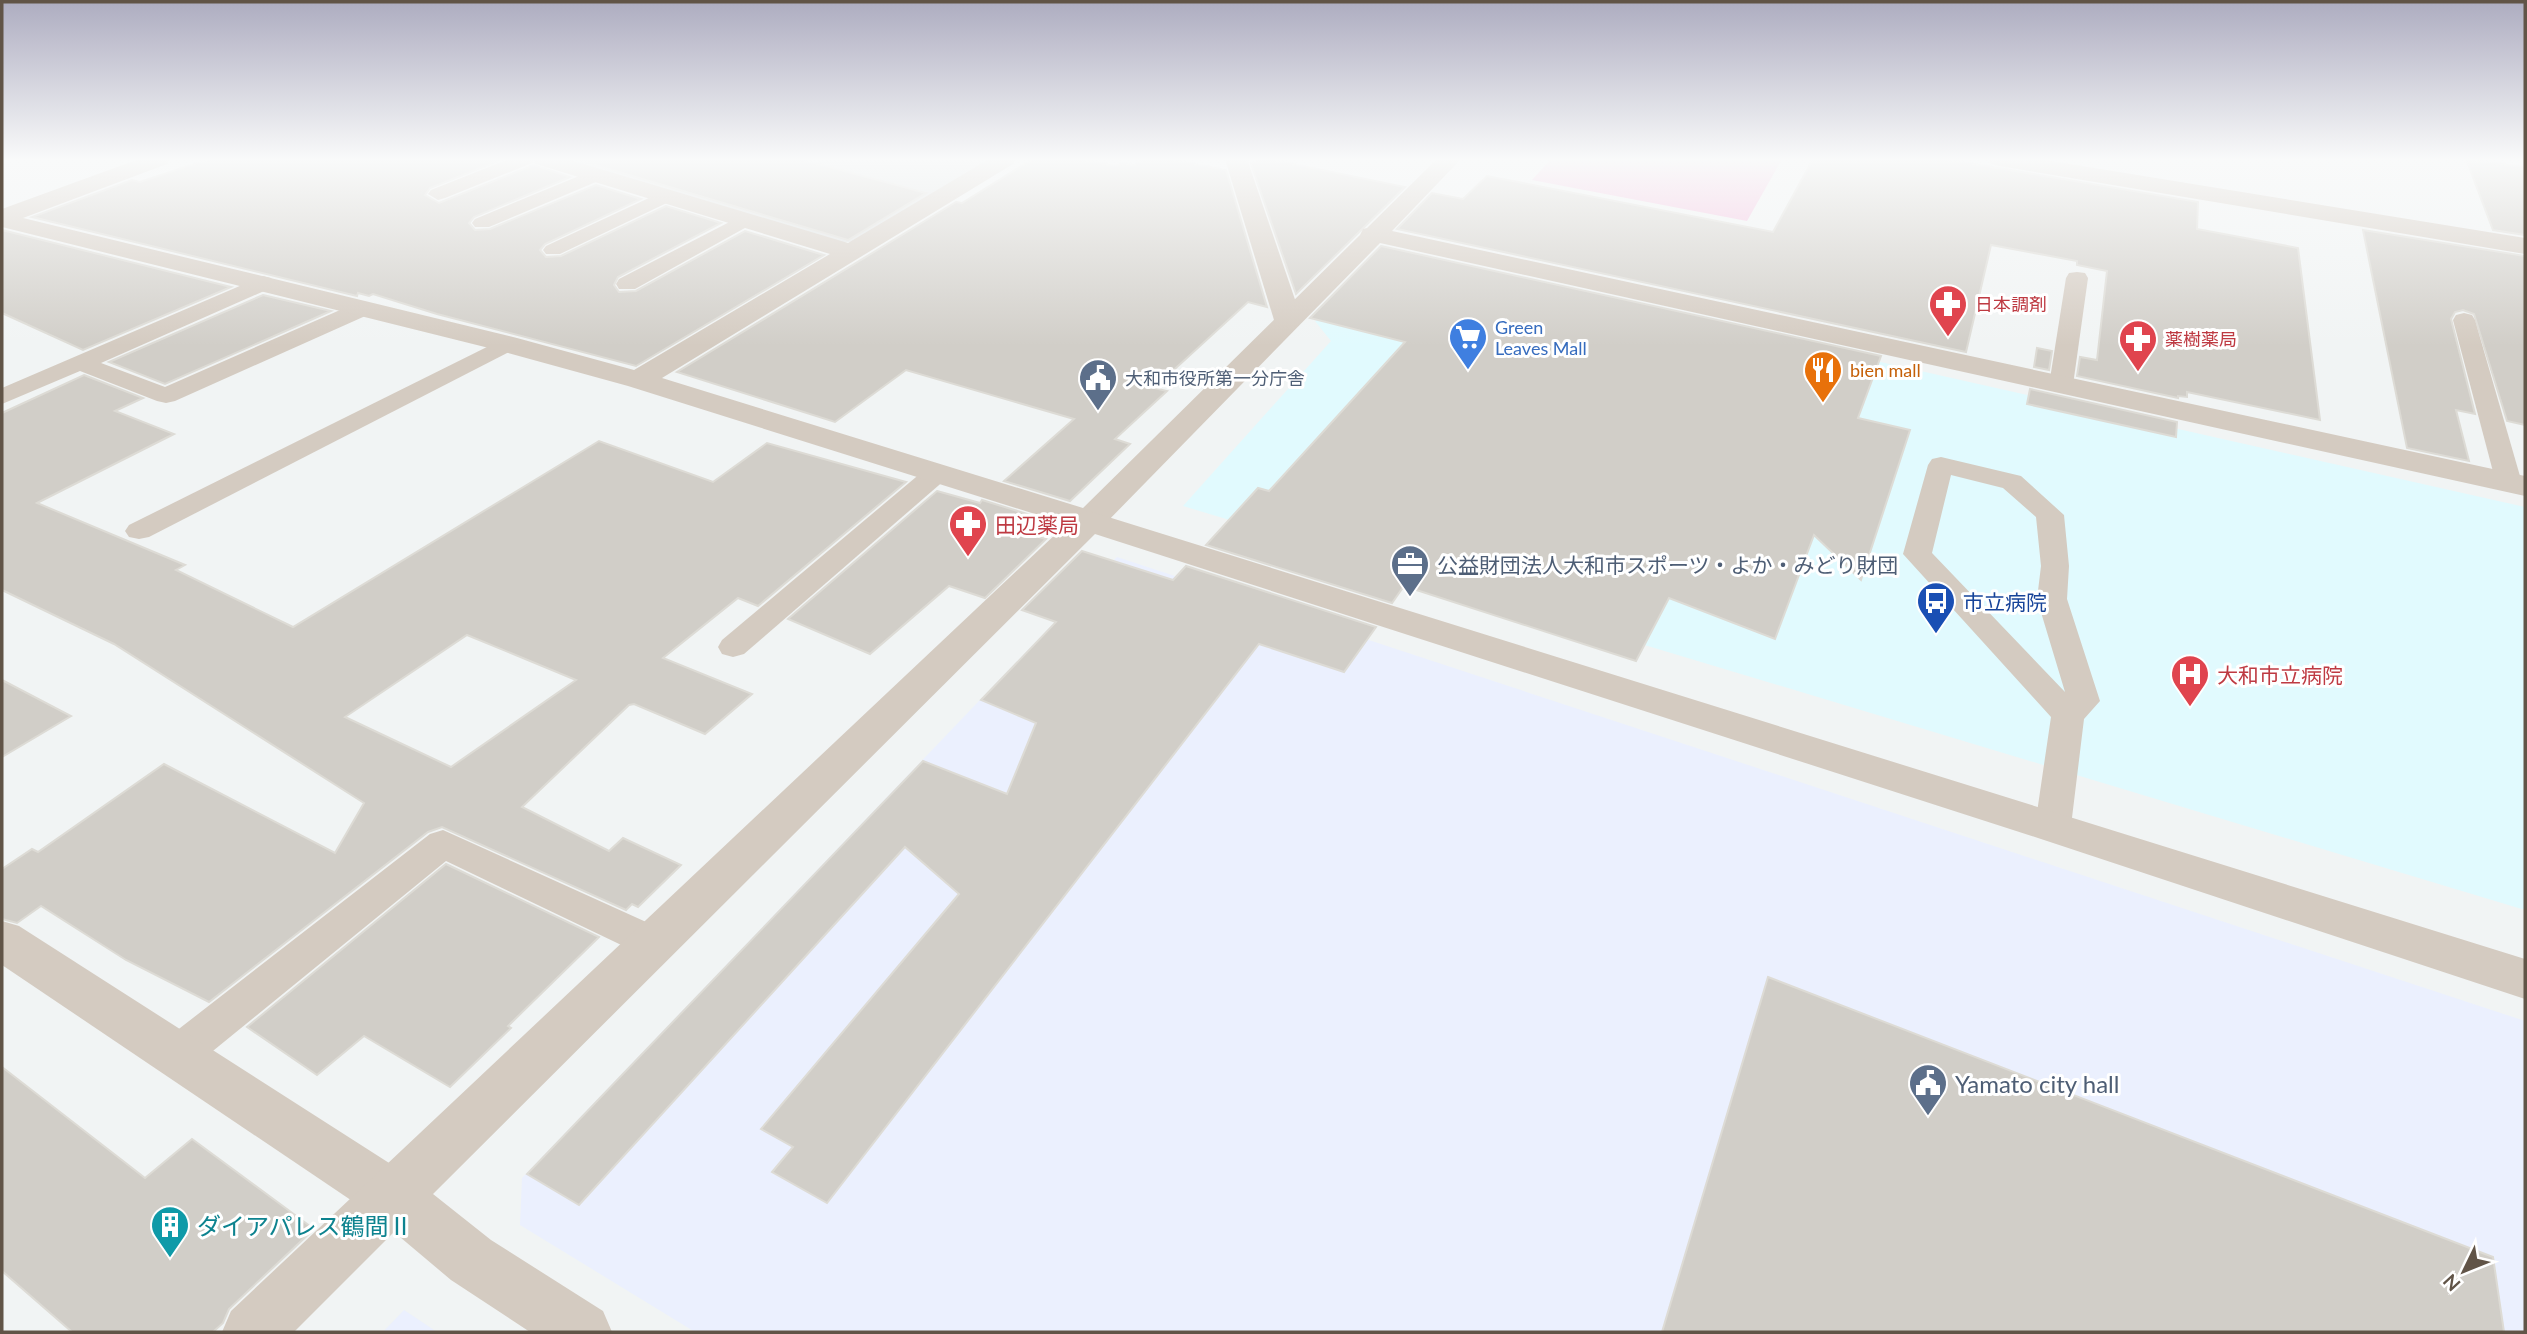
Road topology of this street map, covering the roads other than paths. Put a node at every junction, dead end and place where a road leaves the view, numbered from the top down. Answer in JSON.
{"nodes":[{"id":1,"x":15,"y":221,"type":"edge"},
{"id":2,"x":486,"y":221,"type":"edge"},
{"id":3,"x":613,"y":221,"type":"edge"},
{"id":4,"x":743,"y":221,"type":"edge"},
{"id":5,"x":749,"y":221,"type":"edge"},
{"id":6,"x":902,"y":221,"type":"edge"},
{"id":7,"x":1256,"y":221,"type":"edge"},
{"id":8,"x":1385,"y":221,"type":"edge"},
{"id":9,"x":2376,"y":221,"type":"edge"},
{"id":10,"x":482,"y":223,"type":"dead end"},
{"id":11,"x":1372,"y":234,"type":"junction"},
{"id":12,"x":2525,"y":246,"type":"edge"},
{"id":13,"x":553,"y":250,"type":"dead end"},
{"id":14,"x":851,"y":252,"type":"junction"},
{"id":15,"x":2077,"y":278,"type":"dead end"},
{"id":16,"x":263,"y":283,"type":"junction"},
{"id":17,"x":627,"y":284,"type":"dead end"},
{"id":18,"x":364,"y":308,"type":"junction"},
{"id":19,"x":1288,"y":320,"type":"junction"},
{"id":20,"x":2464,"y":320,"type":"dead end"},
{"id":21,"x":507,"y":344,"type":"junction"},
{"id":22,"x":80,"y":363,"type":"junction"},
{"id":23,"x":638,"y":380,"type":"junction"},
{"id":24,"x":2061,"y":385,"type":"junction"},
{"id":25,"x":2,"y":397,"type":"edge"},
{"id":26,"x":937,"y":473,"type":"junction"},
{"id":27,"x":2517,"y":484,"type":"edge"},
{"id":28,"x":1088,"y":521,"type":"junction"},
{"id":29,"x":139,"y":531,"type":"dead end"},
{"id":30,"x":733,"y":647,"type":"dead end"},
{"id":31,"x":2068,"y":716,"type":"junction"},
{"id":32,"x":2053,"y":826,"type":"junction"},
{"id":33,"x":2,"y":940,"type":"edge"},
{"id":34,"x":652,"y":943,"type":"junction"},
{"id":35,"x":2525,"y":979,"type":"edge"},
{"id":36,"x":177,"y":1055,"type":"junction"},
{"id":37,"x":392,"y":1196,"type":"junction"},
{"id":38,"x":252,"y":1332,"type":"edge"},
{"id":39,"x":582,"y":1332,"type":"edge"}],
"edges":[{"from":1,"to":16,"type":"street"},
{"from":2,"to":10,"type":"lane"},
{"from":3,"to":13,"type":"lane"},
{"from":4,"to":17,"type":"lane"},
{"from":5,"to":14,"type":"street"},
{"from":6,"to":14,"type":"street"},
{"from":7,"to":19,"type":"street"},
{"from":8,"to":11,"type":"street"},
{"from":9,"to":12,"type":"street"},
{"from":11,"to":19,"type":"street"},
{"from":11,"to":24,"type":"street"},
{"from":14,"to":23,"type":"street"},
{"from":15,"to":24,"type":"lane"},
{"from":16,"to":18,"type":"street"},
{"from":16,"to":22,"type":"lane"},
{"from":18,"to":21,"type":"street"},
{"from":18,"to":22,"type":"lane"},
{"from":19,"to":28,"type":"street"},
{"from":20,"to":27,"type":"lane"},
{"from":21,"to":23,"type":"street"},
{"from":21,"to":29,"type":"lane"},
{"from":22,"to":25,"type":"lane"},
{"from":23,"to":26,"type":"street"},
{"from":24,"to":27,"type":"street"},
{"from":26,"to":28,"type":"street"},
{"from":26,"to":30,"type":"lane"},
{"from":28,"to":32,"type":"street"},
{"from":28,"to":34,"type":"street"},
{"from":31,"to":31,"type":"lane"},
{"from":31,"to":32,"type":"lane"},
{"from":32,"to":35,"type":"street"},
{"from":33,"to":36,"type":"street"},
{"from":34,"to":36,"type":"lane"},
{"from":34,"to":37,"type":"street"},
{"from":36,"to":37,"type":"street"},
{"from":37,"to":38,"type":"street"},
{"from":37,"to":39,"type":"street"}]}
